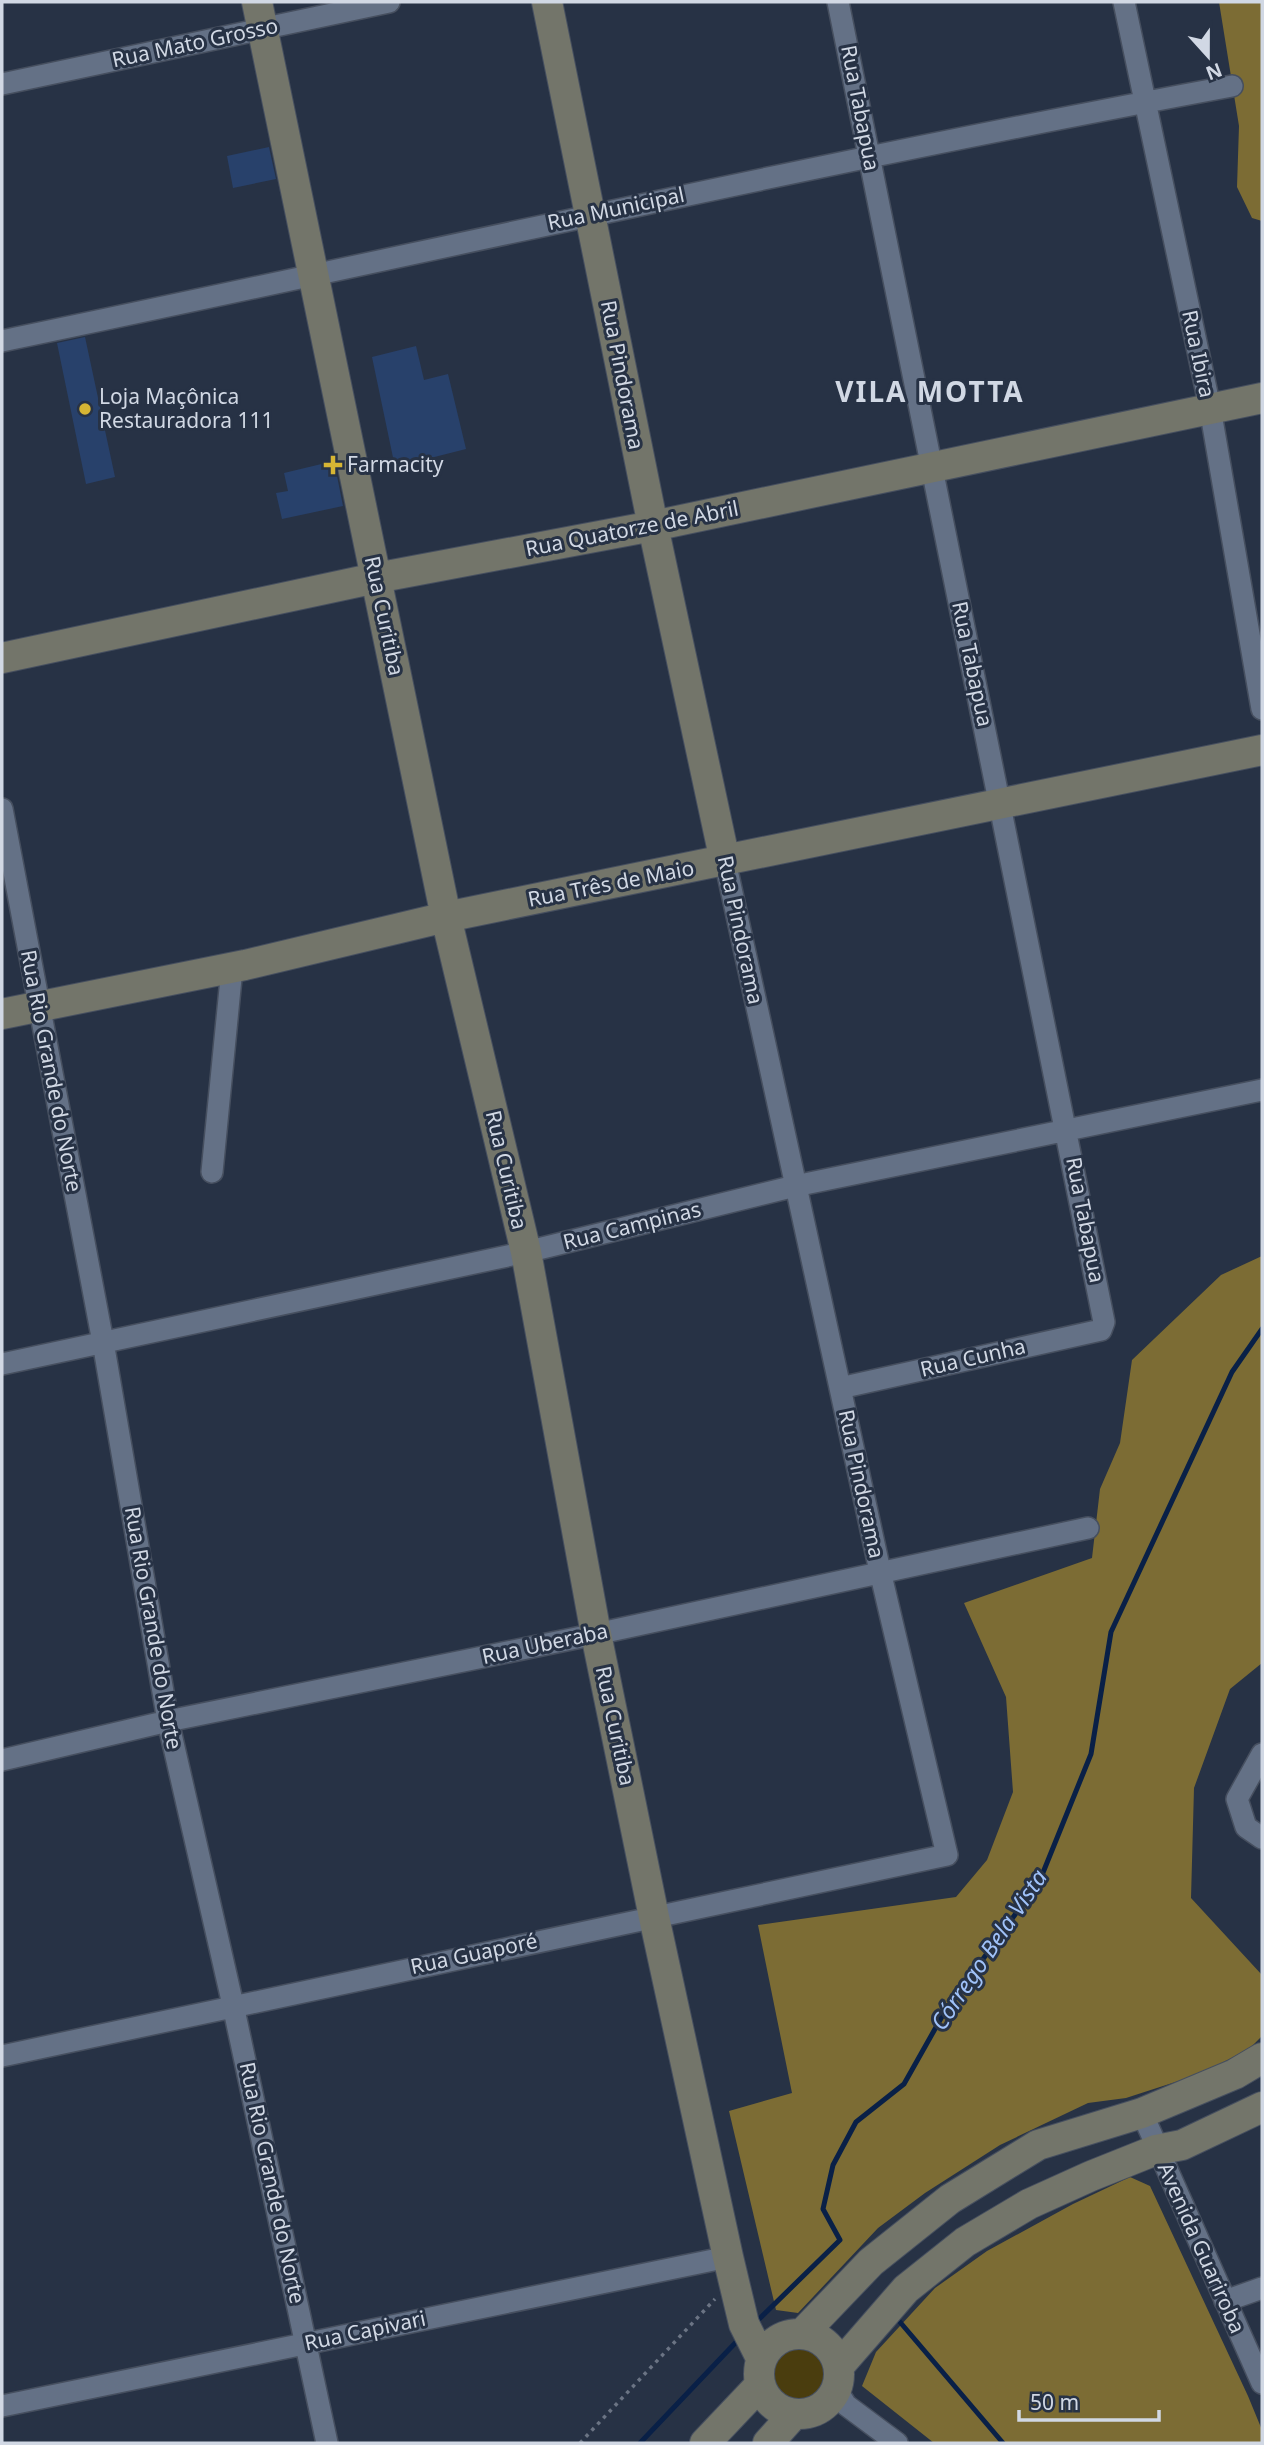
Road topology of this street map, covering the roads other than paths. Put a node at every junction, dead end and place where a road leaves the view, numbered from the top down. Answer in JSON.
{"nodes":[{"id":1,"x":389,"y":2,"type":"edge"},
{"id":2,"x":547,"y":2,"type":"edge"},
{"id":3,"x":838,"y":2,"type":"edge"},
{"id":4,"x":1124,"y":2,"type":"edge"},
{"id":5,"x":260,"y":15,"type":"edge"},
{"id":6,"x":2,"y":84,"type":"edge"},
{"id":7,"x":1232,"y":86,"type":"dead end"},
{"id":8,"x":1145,"y":102,"type":"junction"},
{"id":9,"x":869,"y":155,"type":"junction"},
{"id":10,"x":590,"y":215,"type":"junction"},
{"id":11,"x":314,"y":276,"type":"junction"},
{"id":12,"x":2,"y":341,"type":"edge"},
{"id":13,"x":1262,"y":398,"type":"edge"},
{"id":14,"x":1210,"y":408,"type":"junction"},
{"id":15,"x":930,"y":468,"type":"junction"},
{"id":16,"x":653,"y":526,"type":"junction"},
{"id":17,"x":376,"y":578,"type":"junction"},
{"id":18,"x":2,"y":658,"type":"edge"},
{"id":19,"x":1262,"y":709,"type":"edge"},
{"id":20,"x":1262,"y":750,"type":"edge"},
{"id":21,"x":1002,"y":803,"type":"junction"},
{"id":22,"x":2,"y":809,"type":"edge"},
{"id":23,"x":725,"y":862,"type":"junction"},
{"id":24,"x":446,"y":917,"type":"junction"},
{"id":25,"x":232,"y":968,"type":"junction"},
{"id":26,"x":40,"y":1007,"type":"junction"},
{"id":27,"x":2,"y":1014,"type":"edge"},
{"id":28,"x":1262,"y":1090,"type":"edge"},
{"id":29,"x":1068,"y":1132,"type":"junction"},
{"id":30,"x":212,"y":1172,"type":"dead end"},
{"id":31,"x":795,"y":1186,"type":"junction"},
{"id":32,"x":526,"y":1252,"type":"junction"},
{"id":33,"x":1104,"y":1326,"type":"joint"},
{"id":34,"x":103,"y":1342,"type":"junction"},
{"id":35,"x":2,"y":1364,"type":"edge"},
{"id":36,"x":840,"y":1388,"type":"junction"},
{"id":37,"x":1088,"y":1528,"type":"dead end"},
{"id":38,"x":880,"y":1571,"type":"junction"},
{"id":39,"x":596,"y":1634,"type":"junction"},
{"id":40,"x":168,"y":1721,"type":"junction"},
{"id":41,"x":1262,"y":1754,"type":"edge"},
{"id":42,"x":2,"y":1760,"type":"edge"},
{"id":43,"x":1254,"y":1833,"type":"edge"},
{"id":44,"x":947,"y":1855,"type":"joint"},
{"id":45,"x":654,"y":1917,"type":"junction"},
{"id":46,"x":233,"y":2005,"type":"junction"},
{"id":47,"x":2,"y":2056,"type":"edge"},
{"id":48,"x":1262,"y":2058,"type":"edge"},
{"id":49,"x":1262,"y":2107,"type":"edge"},
{"id":50,"x":1142,"y":2113,"type":"junction"},
{"id":51,"x":1156,"y":2150,"type":"junction"},
{"id":52,"x":731,"y":2268,"type":"junction"},
{"id":53,"x":1262,"y":2288,"type":"edge"},
{"id":54,"x":1225,"y":2301,"type":"junction"},
{"id":55,"x":803,"y":2333,"type":"junction"},
{"id":56,"x":307,"y":2343,"type":"junction"},
{"id":57,"x":761,"y":2356,"type":"junction"},
{"id":58,"x":1262,"y":2383,"type":"edge"},
{"id":59,"x":837,"y":2391,"type":"junction"},
{"id":60,"x":2,"y":2406,"type":"edge"},
{"id":61,"x":794,"y":2414,"type":"junction"},
{"id":62,"x":327,"y":2443,"type":"edge"},
{"id":63,"x":705,"y":2443,"type":"edge"},
{"id":64,"x":768,"y":2443,"type":"edge"},
{"id":65,"x":897,"y":2443,"type":"edge"}],
"edges":[{"from":1,"to":5,"type":"street","name":"Rua Mato Grosso"},
{"from":2,"to":10,"type":"street","name":"Rua Pindorama"},
{"from":3,"to":9,"type":"street","name":"Rua Tabapua"},
{"from":4,"to":8,"type":"street","name":"Rua Ibira"},
{"from":5,"to":6,"type":"street","name":"Rua Mato Grosso"},
{"from":5,"to":11,"type":"street","name":"Rua Curitiba"},
{"from":7,"to":8,"type":"street","name":"Rua Municipal"},
{"from":8,"to":9,"type":"street","name":"Rua Municipal"},
{"from":8,"to":14,"type":"street","name":"Rua Ibira"},
{"from":9,"to":10,"type":"street","name":"Rua Municipal"},
{"from":9,"to":15,"type":"street","name":"Rua Tabapua"},
{"from":10,"to":11,"type":"street","name":"Rua Municipal"},
{"from":10,"to":16,"type":"street","name":"Rua Pindorama"},
{"from":11,"to":12,"type":"street","name":"Rua Municipal"},
{"from":11,"to":17,"type":"street","name":"Rua Curitiba"},
{"from":13,"to":14,"type":"street","name":"Rua Quatorze de Abril"},
{"from":14,"to":15,"type":"street","name":"Rua Quatorze de Abril"},
{"from":14,"to":19,"type":"street","name":"Rua Ibira"},
{"from":15,"to":16,"type":"street","name":"Rua Quatorze de Abril"},
{"from":15,"to":21,"type":"street","name":"Rua Tabapua"},
{"from":16,"to":17,"type":"street","name":"Rua Quatorze de Abril"},
{"from":16,"to":23,"type":"street","name":"Rua Pindorama"},
{"from":17,"to":18,"type":"street","name":"Rua Quatorze de Abril"},
{"from":17,"to":24,"type":"street","name":"Rua Curitiba"},
{"from":20,"to":21,"type":"street","name":"Rua Três de Maio"},
{"from":21,"to":23,"type":"street","name":"Rua Três de Maio"},
{"from":21,"to":29,"type":"street","name":"Rua Tabapua"},
{"from":22,"to":26,"type":"street","name":"Rua Rio Grande do Norte"},
{"from":23,"to":24,"type":"street","name":"Rua Três de Maio"},
{"from":23,"to":31,"type":"street","name":"Rua Pindorama"},
{"from":24,"to":25,"type":"street","name":"Rua Três de Maio"},
{"from":24,"to":32,"type":"street","name":"Rua Curitiba"},
{"from":25,"to":26,"type":"street","name":"Rua Três de Maio"},
{"from":25,"to":30,"type":"street"},
{"from":26,"to":27,"type":"street","name":"Rua Três de Maio"},
{"from":26,"to":34,"type":"street","name":"Rua Rio Grande do Norte"},
{"from":28,"to":29,"type":"street","name":"Rua Campinas"},
{"from":29,"to":31,"type":"street","name":"Rua Campinas"},
{"from":29,"to":33,"type":"street","name":"Rua Tabapua"},
{"from":31,"to":32,"type":"street","name":"Rua Campinas"},
{"from":31,"to":36,"type":"street","name":"Rua Pindorama"},
{"from":32,"to":34,"type":"street","name":"Rua Campinas"},
{"from":32,"to":39,"type":"street","name":"Rua Curitiba"},
{"from":33,"to":36,"type":"street","name":"Rua Cunha"},
{"from":34,"to":35,"type":"street","name":"Rua Campinas"},
{"from":34,"to":40,"type":"street","name":"Rua Rio Grande do Norte"},
{"from":36,"to":38,"type":"street","name":"Rua Pindorama"},
{"from":37,"to":38,"type":"street","name":"Rua Uberaba"},
{"from":38,"to":39,"type":"street","name":"Rua Uberaba"},
{"from":38,"to":44,"type":"street","name":"Rua Pindorama"},
{"from":39,"to":40,"type":"street","name":"Rua Uberaba"},
{"from":39,"to":45,"type":"street","name":"Rua Curitiba"},
{"from":40,"to":42,"type":"street","name":"Rua Uberaba"},
{"from":40,"to":46,"type":"street","name":"Rua Rio Grande do Norte"},
{"from":41,"to":43,"type":"street"},
{"from":44,"to":45,"type":"street","name":"Rua Guaporé"},
{"from":45,"to":46,"type":"street","name":"Rua Guaporé"},
{"from":45,"to":52,"type":"street","name":"Rua Curitiba"},
{"from":46,"to":47,"type":"street","name":"Rua Guaporé"},
{"from":46,"to":56,"type":"street","name":"Rua Rio Grande do Norte"},
{"from":48,"to":50,"type":"street"},
{"from":49,"to":51,"type":"street"},
{"from":50,"to":51,"type":"street","name":"Avenida Guariroba"},
{"from":50,"to":55,"type":"street"},
{"from":51,"to":54,"type":"street","name":"Avenida Guariroba"},
{"from":51,"to":59,"type":"street"},
{"from":52,"to":56,"type":"street","name":"Rua Capivari"},
{"from":52,"to":57,"type":"street","name":"Rua Curitiba"},
{"from":53,"to":54,"type":"street"},
{"from":54,"to":58,"type":"street","name":"Avenida Guariroba"},
{"from":55,"to":57,"type":"street"},
{"from":55,"to":59,"type":"street"},
{"from":56,"to":60,"type":"street","name":"Rua Capivari"},
{"from":56,"to":62,"type":"street","name":"Rua Rio Grande do Norte"},
{"from":57,"to":61,"type":"street"},
{"from":57,"to":63,"type":"street"},
{"from":59,"to":61,"type":"street"},
{"from":59,"to":65,"type":"street"},
{"from":61,"to":64,"type":"street"}]}
